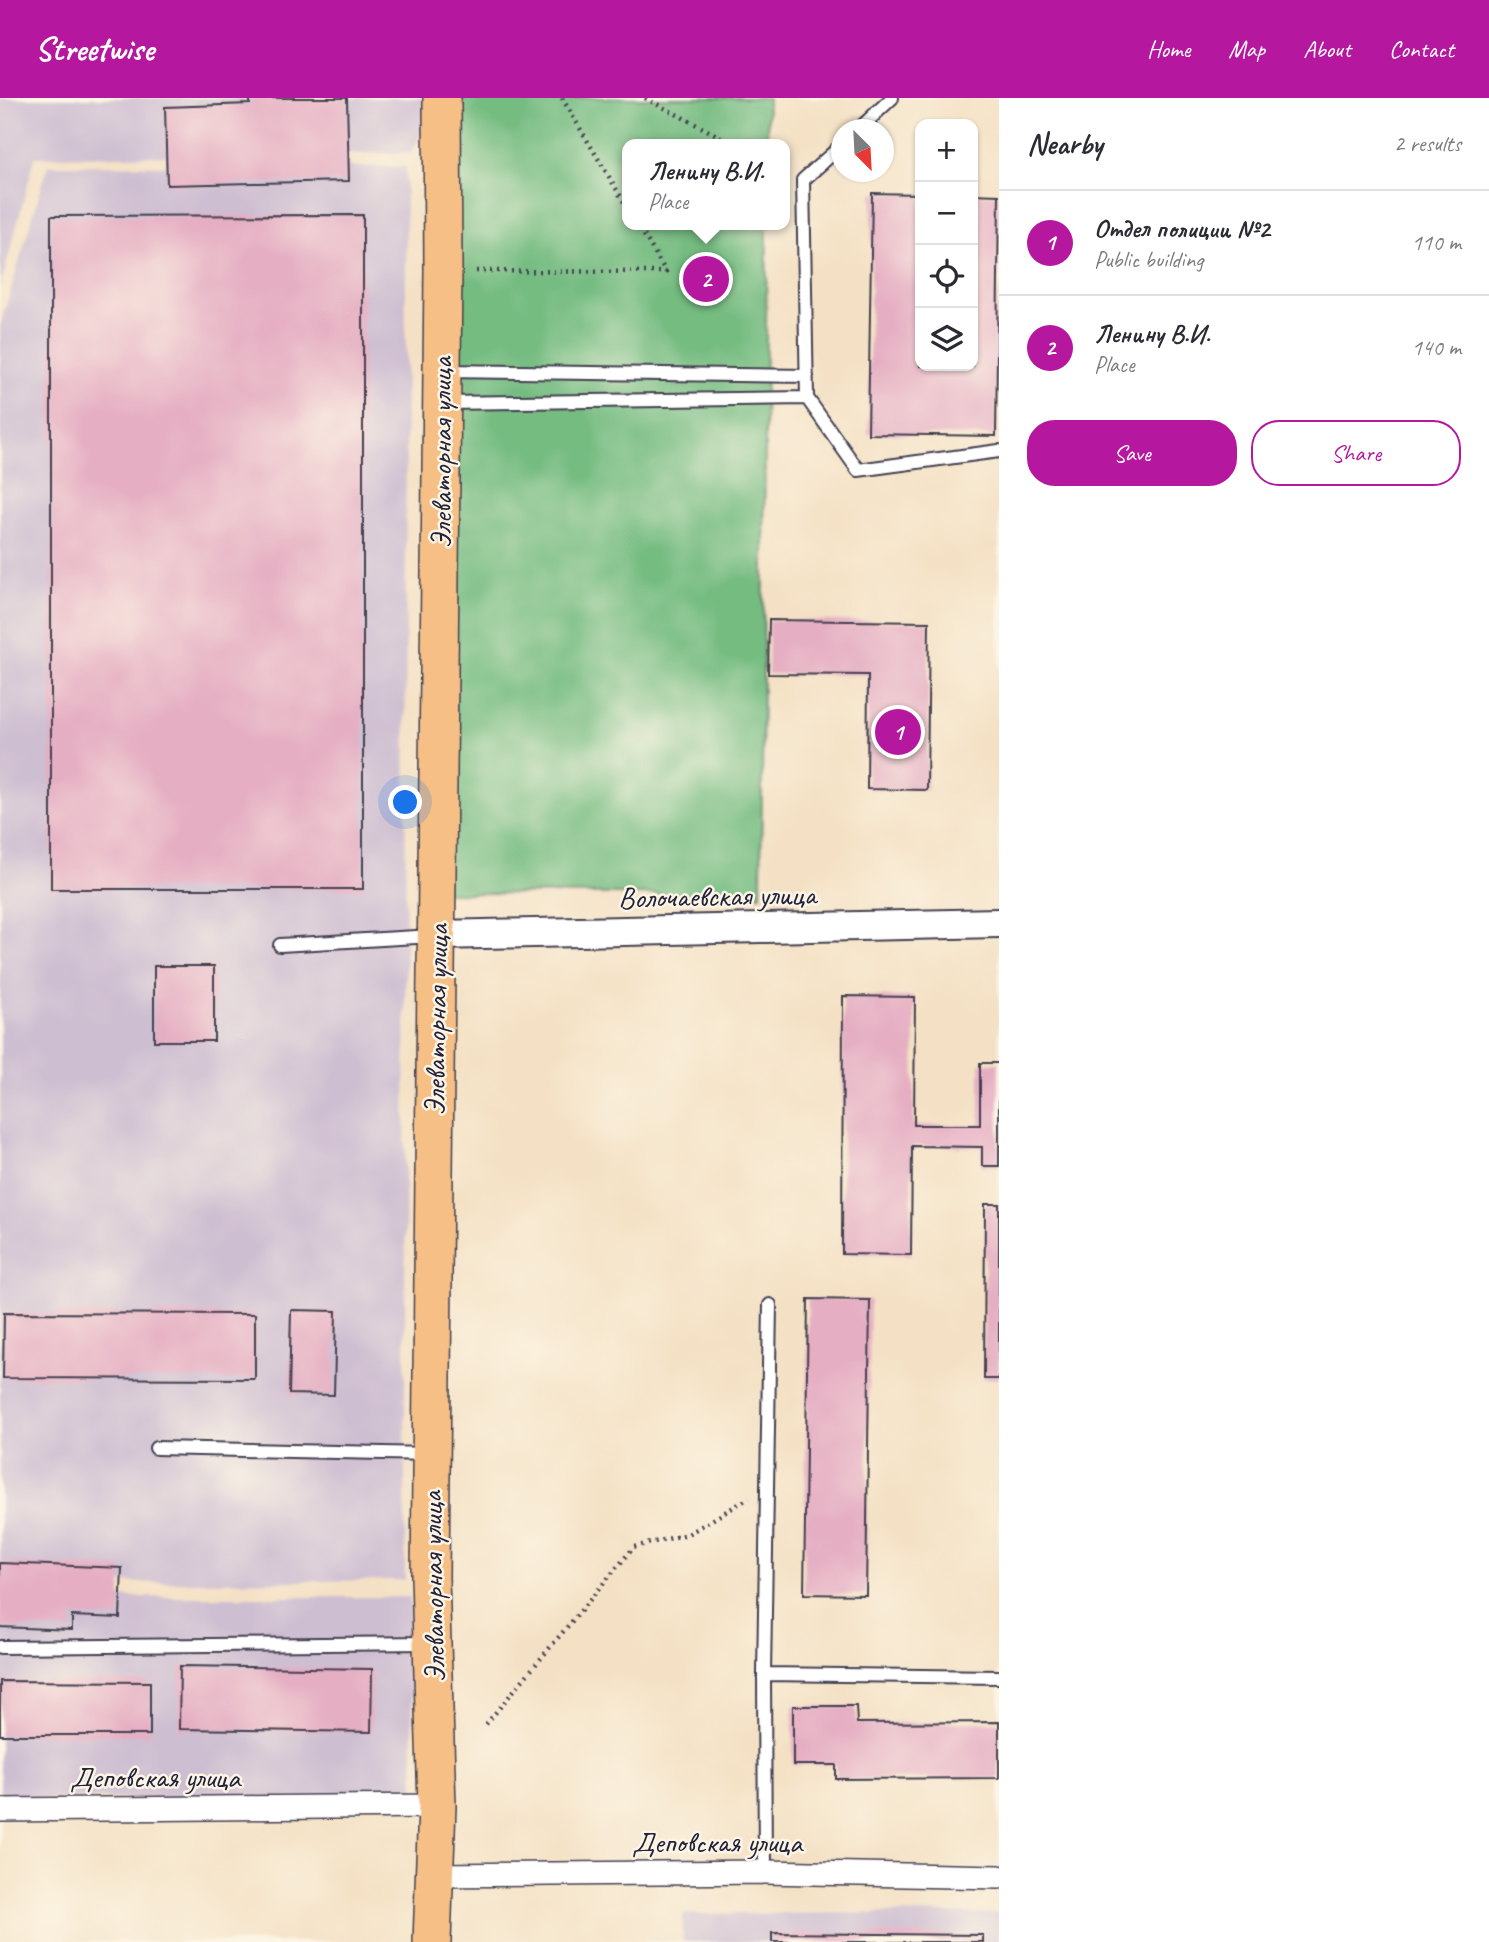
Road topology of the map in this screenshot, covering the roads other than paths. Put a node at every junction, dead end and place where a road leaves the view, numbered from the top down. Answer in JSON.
{"nodes":[{"id":1,"x":442,"y":98,"type":"edge"},
{"id":2,"x":892,"y":98,"type":"edge"},
{"id":3,"x":870,"y":119,"type":"edge"},
{"id":4,"x":831,"y":155,"type":"edge"},
{"id":5,"x":807,"y":376,"type":"junction"},
{"id":6,"x":441,"y":387,"type":"junction"},
{"id":7,"x":807,"y":398,"type":"junction"},
{"id":8,"x":999,"y":451,"type":"edge"},
{"id":9,"x":999,"y":923,"type":"edge"},
{"id":10,"x":437,"y":935,"type":"junction"},
{"id":11,"x":280,"y":945,"type":"dead end"},
{"id":12,"x":771,"y":1305,"type":"dead end"},
{"id":13,"x":156,"y":1448,"type":"dead end"},
{"id":14,"x":432,"y":1454,"type":"junction"},
{"id":15,"x":432,"y":1643,"type":"junction"},
{"id":16,"x":0,"y":1647,"type":"edge"},
{"id":17,"x":764,"y":1674,"type":"junction"},
{"id":18,"x":999,"y":1677,"type":"edge"},
{"id":19,"x":437,"y":1806,"type":"junction"},
{"id":20,"x":0,"y":1810,"type":"edge"},
{"id":21,"x":765,"y":1872,"type":"junction"},
{"id":22,"x":435,"y":1875,"type":"junction"},
{"id":23,"x":999,"y":1877,"type":"edge"},
{"id":24,"x":432,"y":1942,"type":"edge"}],
"edges":[{"from":1,"to":6,"type":"main road","name":"Элеваторная улица"},
{"from":2,"to":3,"type":"lane"},
{"from":4,"to":5,"type":"lane"},
{"from":5,"to":6,"type":"lane"},
{"from":5,"to":7,"type":"lane"},
{"from":6,"to":7,"type":"lane"},
{"from":6,"to":10,"type":"main road","name":"Элеваторная улица"},
{"from":7,"to":8,"type":"lane"},
{"from":9,"to":10,"type":"street","name":"Волочаевская улица"},
{"from":10,"to":11,"type":"lane"},
{"from":10,"to":14,"type":"main road","name":"Элеваторная улица"},
{"from":12,"to":17,"type":"lane"},
{"from":13,"to":14,"type":"lane"},
{"from":14,"to":15,"type":"main road","name":"Элеваторная улица"},
{"from":15,"to":16,"type":"lane"},
{"from":15,"to":19,"type":"main road","name":"Элеваторная улица"},
{"from":17,"to":18,"type":"lane"},
{"from":17,"to":21,"type":"lane"},
{"from":19,"to":20,"type":"street","name":"Деповская улица"},
{"from":19,"to":22,"type":"main road","name":"Элеваторная улица"},
{"from":21,"to":22,"type":"street","name":"Деповская улица"},
{"from":21,"to":23,"type":"street","name":"Деповская улица"},
{"from":22,"to":24,"type":"main road","name":"Элеваторная улица"}]}
